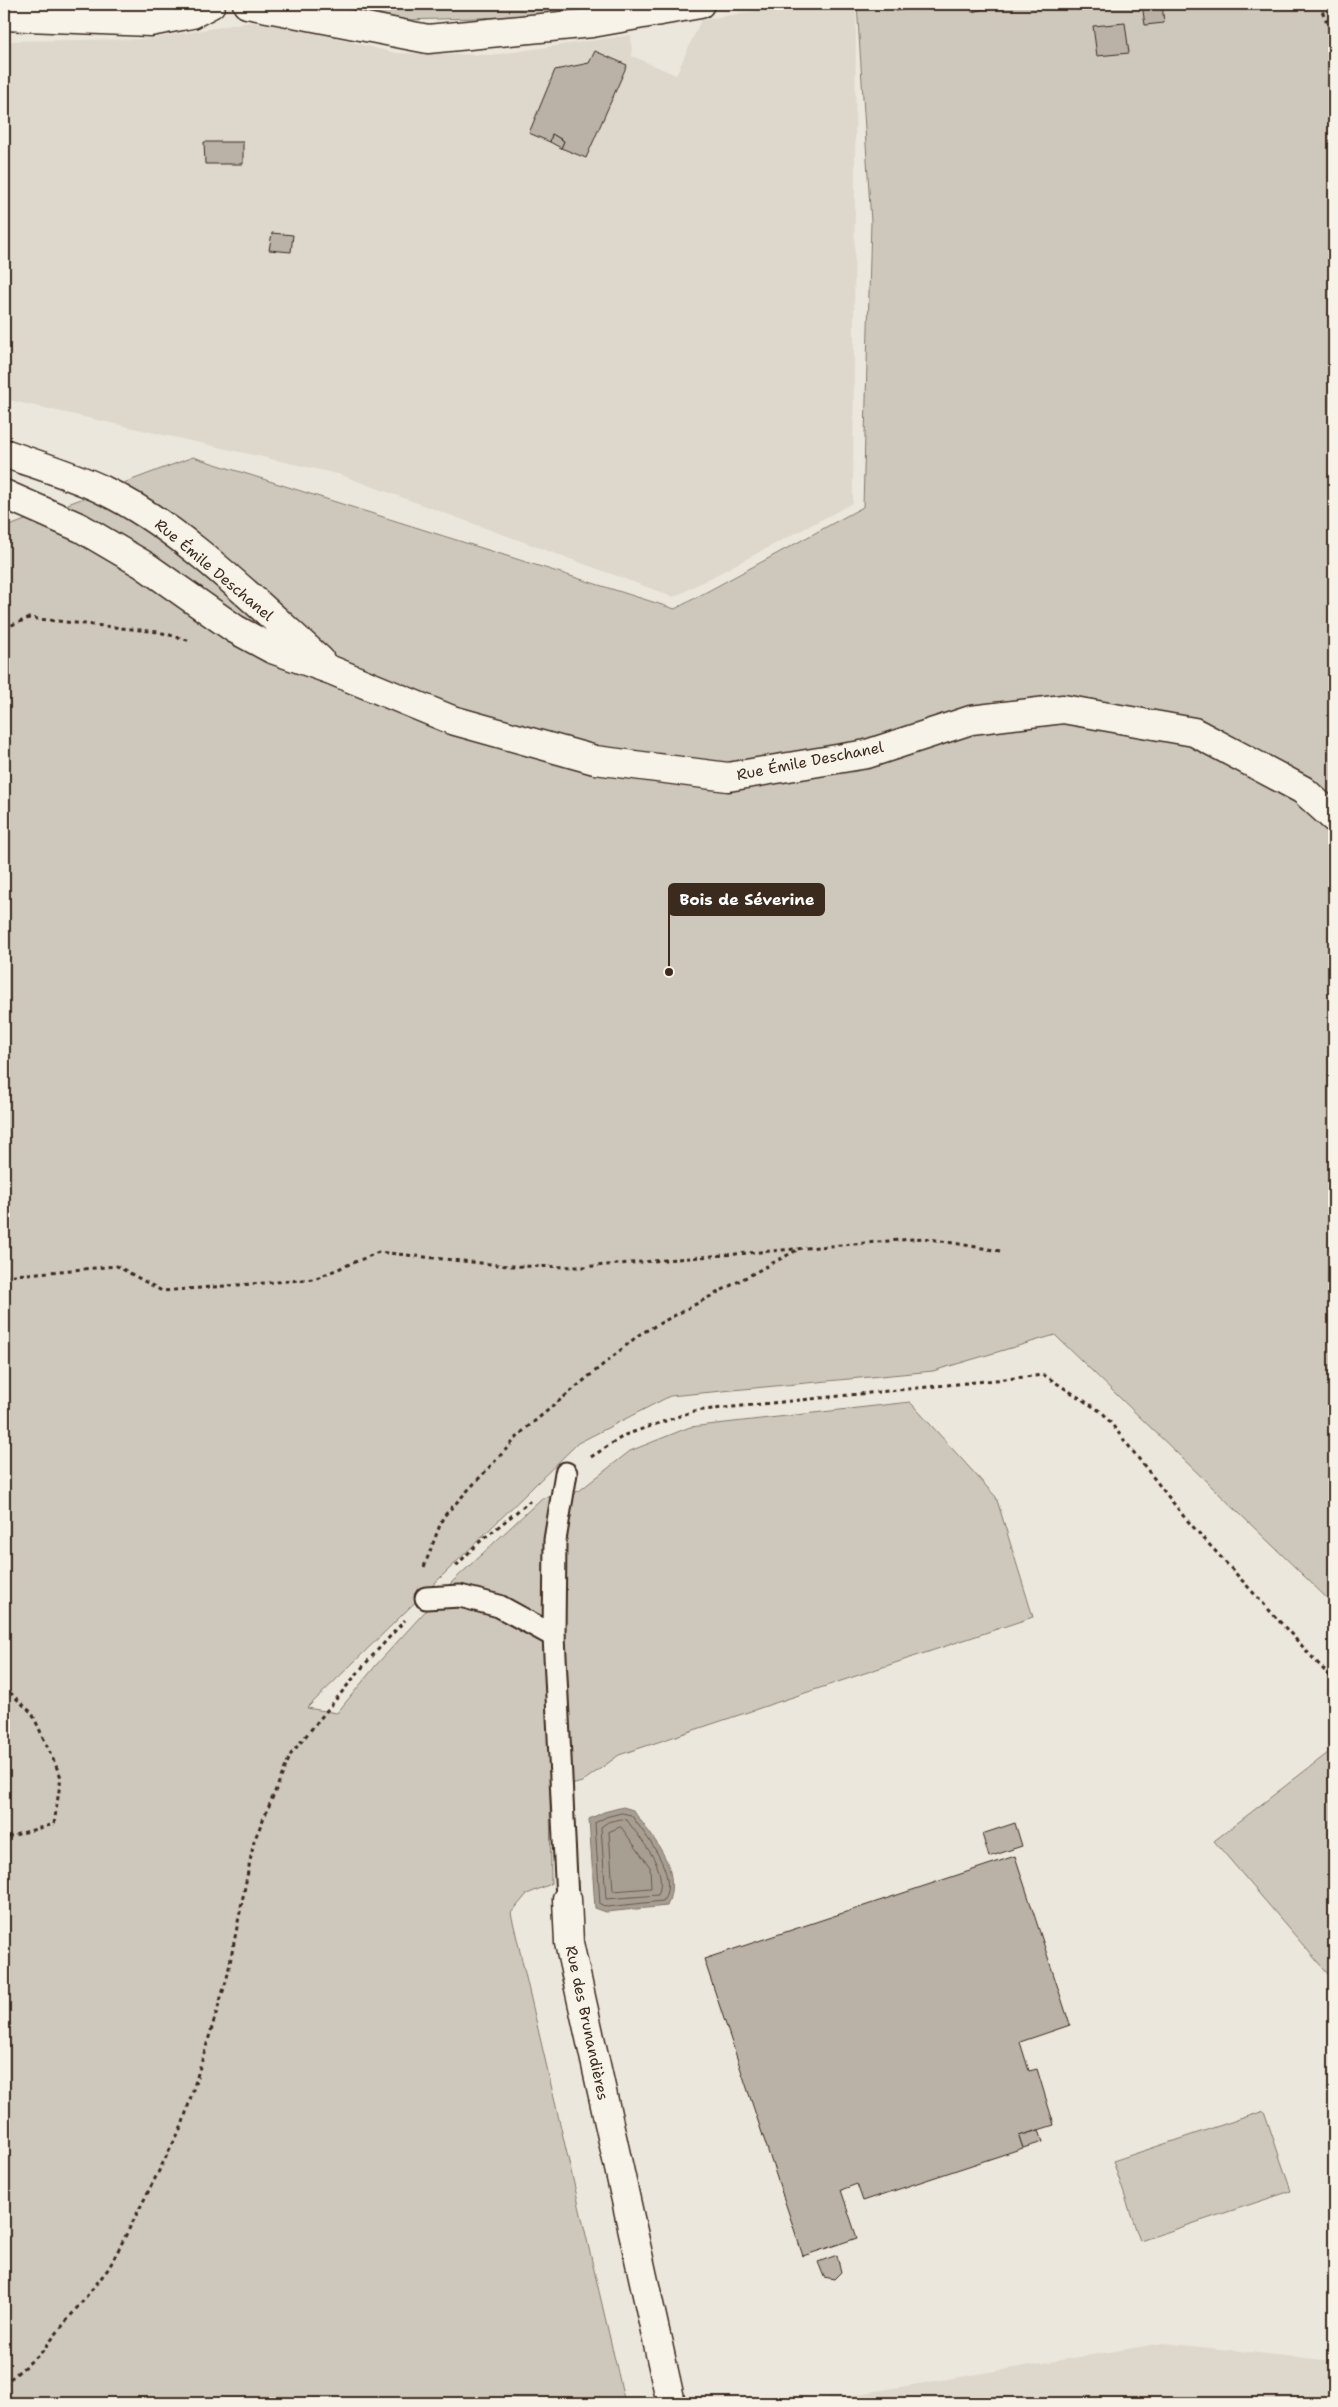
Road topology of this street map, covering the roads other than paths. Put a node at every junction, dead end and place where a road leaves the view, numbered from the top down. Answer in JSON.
{"nodes":[{"id":1,"x":211,"y":4,"type":"edge"},
{"id":2,"x":247,"y":4,"type":"edge"},
{"id":3,"x":700,"y":4,"type":"edge"},
{"id":4,"x":4,"y":16,"type":"edge"},
{"id":5,"x":4,"y":452,"type":"edge"},
{"id":6,"x":4,"y":494,"type":"edge"},
{"id":7,"x":331,"y":670,"type":"junction"},
{"id":8,"x":1334,"y":818,"type":"edge"},
{"id":9,"x":566,"y":1473,"type":"road end"},
{"id":10,"x":426,"y":1598,"type":"road end"},
{"id":11,"x":554,"y":1636,"type":"junction"},
{"id":12,"x":567,"y":1899,"type":"joint"},
{"id":13,"x":671,"y":2403,"type":"edge"}],
"edges":[{"from":1,"to":4,"type":"main road"},
{"from":2,"to":3,"type":"main road"},
{"from":5,"to":7,"type":"main road","name":"Rue Émile Deschanel"},
{"from":6,"to":7,"type":"main road","name":"Rue Émile Deschanel"},
{"from":7,"to":8,"type":"main road","name":"Rue Émile Deschanel"},
{"from":9,"to":11,"type":"lane","name":"Rue des Brunandières"},
{"from":10,"to":11,"type":"lane"},
{"from":11,"to":12,"type":"lane","name":"Rue des Brunandières"},
{"from":12,"to":13,"type":"main road","name":"Rue des Brunandières"}]}
